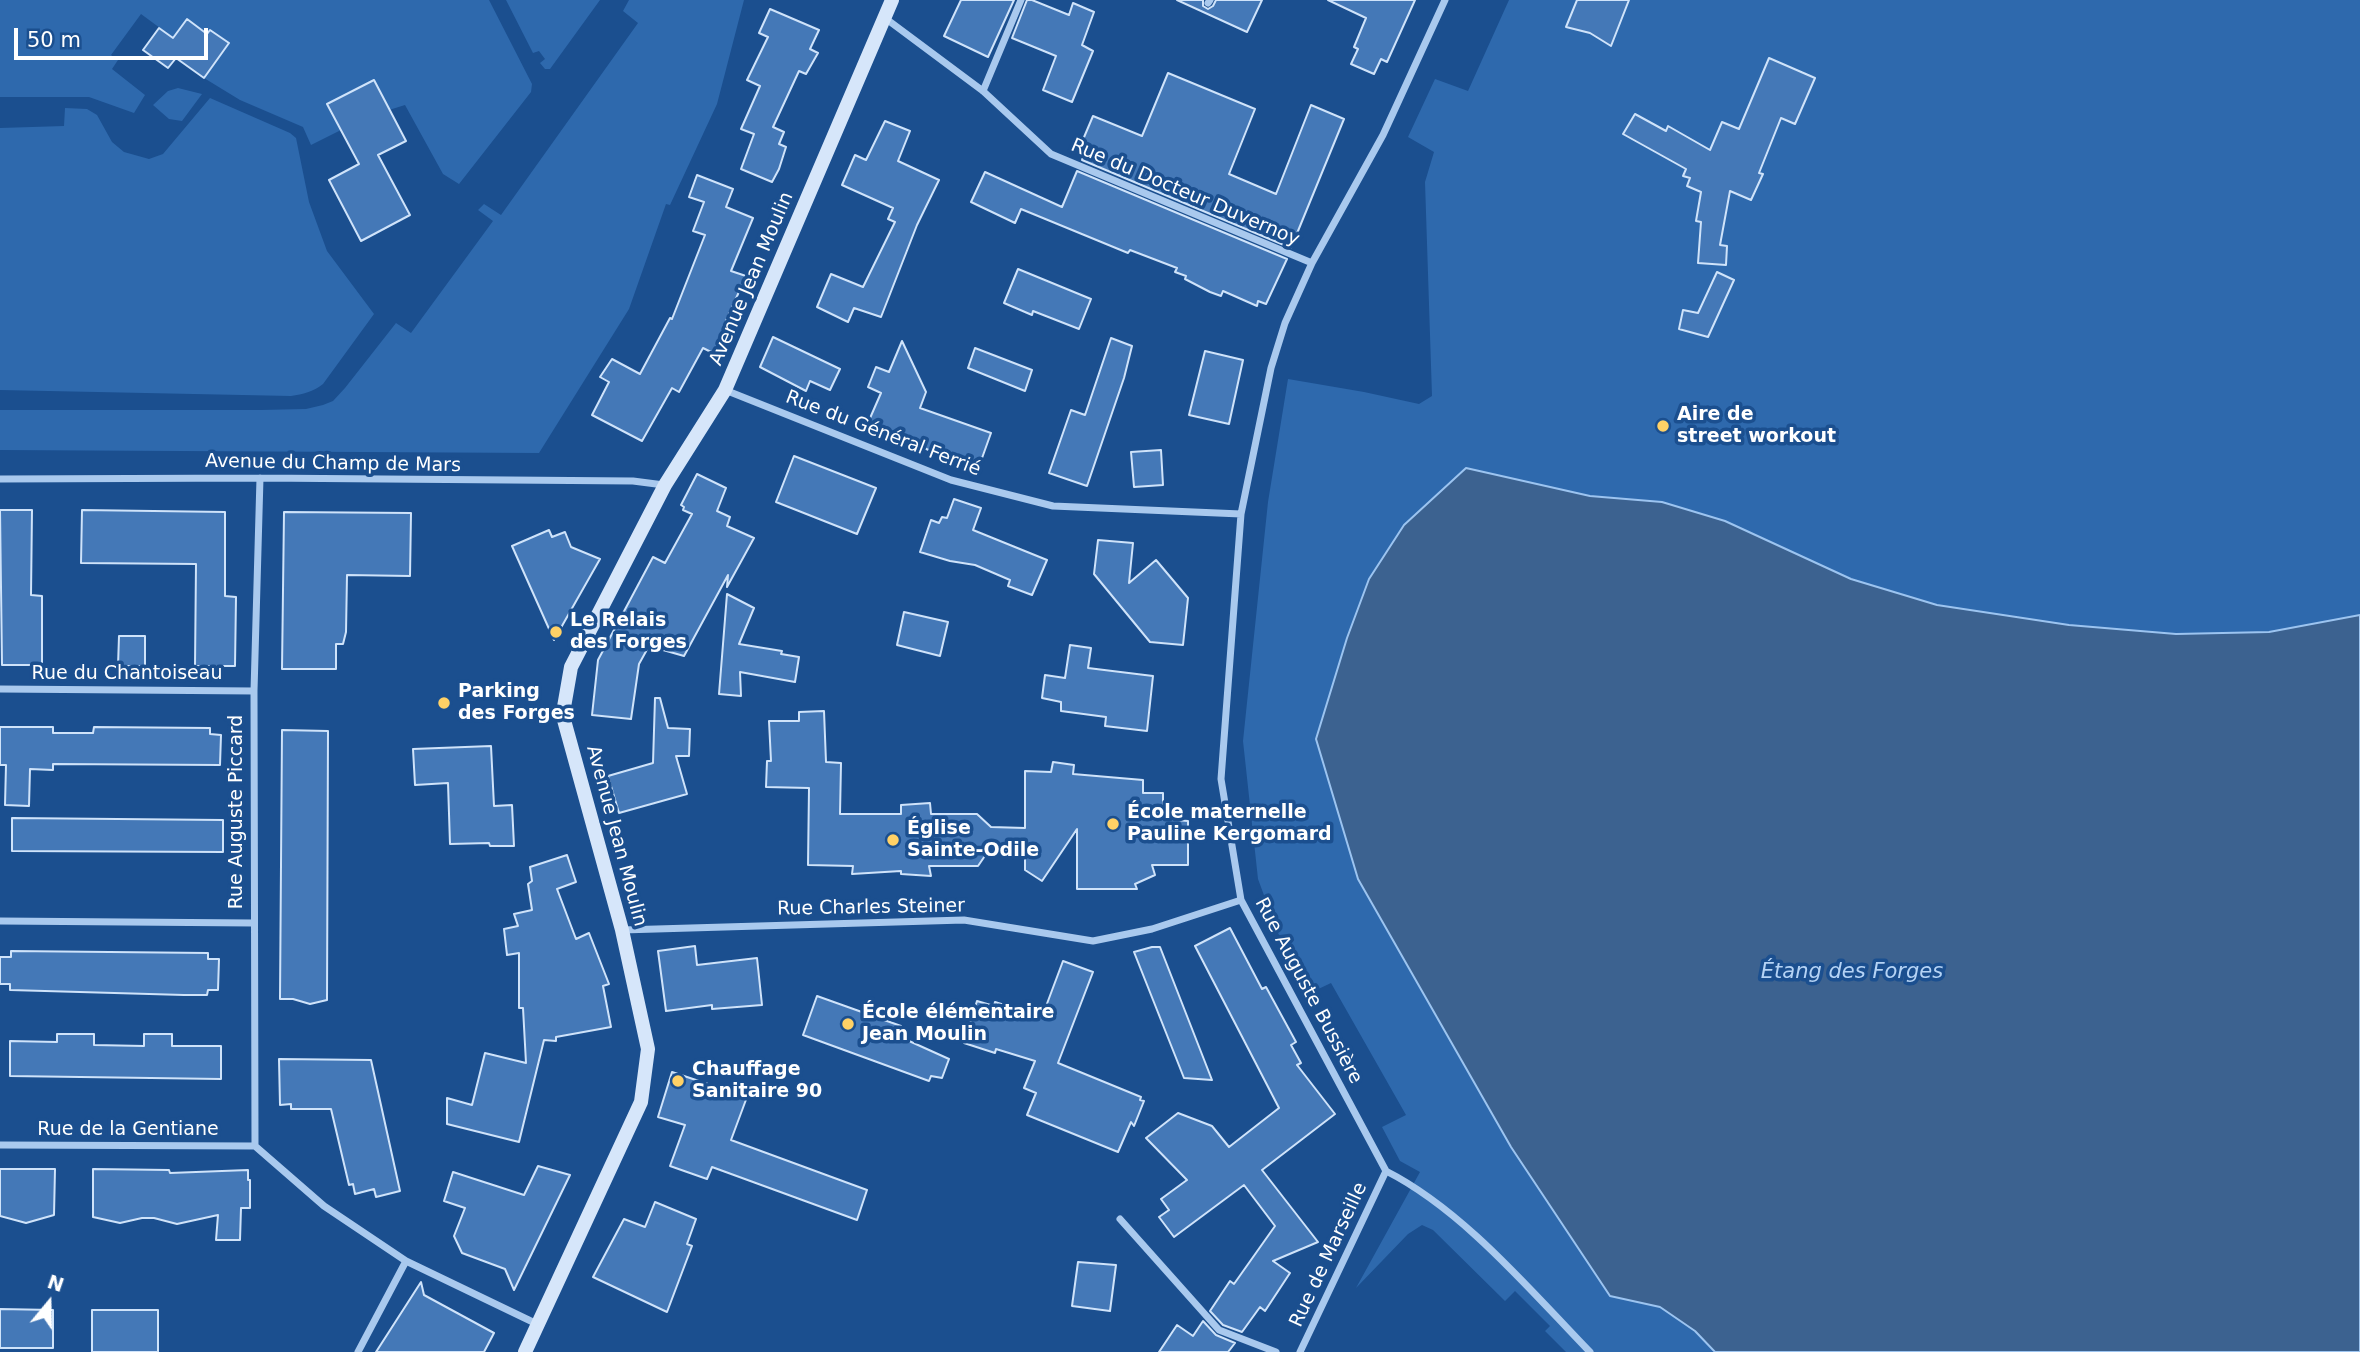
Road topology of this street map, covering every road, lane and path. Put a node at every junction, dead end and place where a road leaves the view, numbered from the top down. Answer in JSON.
{"nodes":[{"id":1,"x":892,"y":0,"type":"edge"},
{"id":2,"x":1021,"y":0,"type":"edge"},
{"id":3,"x":1445,"y":0,"type":"edge"},
{"id":4,"x":885,"y":17,"type":"junction"},
{"id":5,"x":983,"y":91,"type":"junction"},
{"id":6,"x":1312,"y":263,"type":"junction"},
{"id":7,"x":725,"y":390,"type":"junction"},
{"id":8,"x":260,"y":478,"type":"junction"},
{"id":9,"x":0,"y":479,"type":"edge"},
{"id":10,"x":665,"y":485,"type":"junction"},
{"id":11,"x":1241,"y":514,"type":"junction"},
{"id":12,"x":0,"y":689,"type":"edge"},
{"id":13,"x":254,"y":691,"type":"junction"},
{"id":14,"x":1241,"y":900,"type":"junction"},
{"id":15,"x":0,"y":921,"type":"edge"},
{"id":16,"x":253,"y":923,"type":"junction"},
{"id":17,"x":622,"y":930,"type":"junction"},
{"id":18,"x":0,"y":1145,"type":"edge"},
{"id":19,"x":255,"y":1146,"type":"junction"},
{"id":20,"x":1386,"y":1171,"type":"junction"},
{"id":21,"x":1120,"y":1219,"type":"dead end"},
{"id":22,"x":406,"y":1261,"type":"junction"},
{"id":23,"x":539,"y":1324,"type":"junction"},
{"id":24,"x":358,"y":1352,"type":"edge"},
{"id":25,"x":525,"y":1352,"type":"edge"},
{"id":26,"x":1276,"y":1352,"type":"edge"},
{"id":27,"x":1300,"y":1352,"type":"edge"},
{"id":28,"x":1590,"y":1352,"type":"edge"}],
"edges":[{"from":1,"to":4,"type":"main road","name":"Avenue Jean Moulin"},
{"from":2,"to":5,"type":"street"},
{"from":3,"to":6,"type":"street","name":"Rue Auguste Bussière"},
{"from":4,"to":5,"type":"street","name":"Rue du Docteur Duvernoy"},
{"from":4,"to":7,"type":"main road","name":"Avenue Jean Moulin"},
{"from":5,"to":6,"type":"street","name":"Rue du Docteur Duvernoy"},
{"from":6,"to":11,"type":"street","name":"Rue Auguste Bussière"},
{"from":7,"to":10,"type":"main road","name":"Avenue Jean Moulin"},
{"from":7,"to":11,"type":"street","name":"Rue du Général Ferrié"},
{"from":8,"to":9,"type":"street","name":"Avenue du Champ de Mars"},
{"from":8,"to":10,"type":"street","name":"Avenue du Champ de Mars"},
{"from":8,"to":13,"type":"street","name":"Rue Auguste Piccard"},
{"from":10,"to":17,"type":"main road","name":"Avenue Jean Moulin"},
{"from":11,"to":14,"type":"street","name":"Rue Auguste Bussière"},
{"from":12,"to":13,"type":"street","name":"Rue du Chantoiseau"},
{"from":13,"to":16,"type":"street","name":"Rue Auguste Piccard"},
{"from":14,"to":17,"type":"street","name":"Rue Charles Steiner"},
{"from":14,"to":20,"type":"street","name":"Rue Auguste Bussière"},
{"from":15,"to":16,"type":"street"},
{"from":16,"to":19,"type":"street","name":"Rue Auguste Piccard"},
{"from":17,"to":23,"type":"main road","name":"Avenue Jean Moulin"},
{"from":18,"to":19,"type":"street","name":"Rue de la Gentiane"},
{"from":19,"to":22,"type":"street"},
{"from":20,"to":27,"type":"street","name":"Rue de Marseille"},
{"from":20,"to":28,"type":"street"},
{"from":21,"to":26,"type":"street"},
{"from":22,"to":23,"type":"street"},
{"from":22,"to":24,"type":"street"},
{"from":23,"to":25,"type":"main road","name":"Avenue Jean Moulin"}]}
